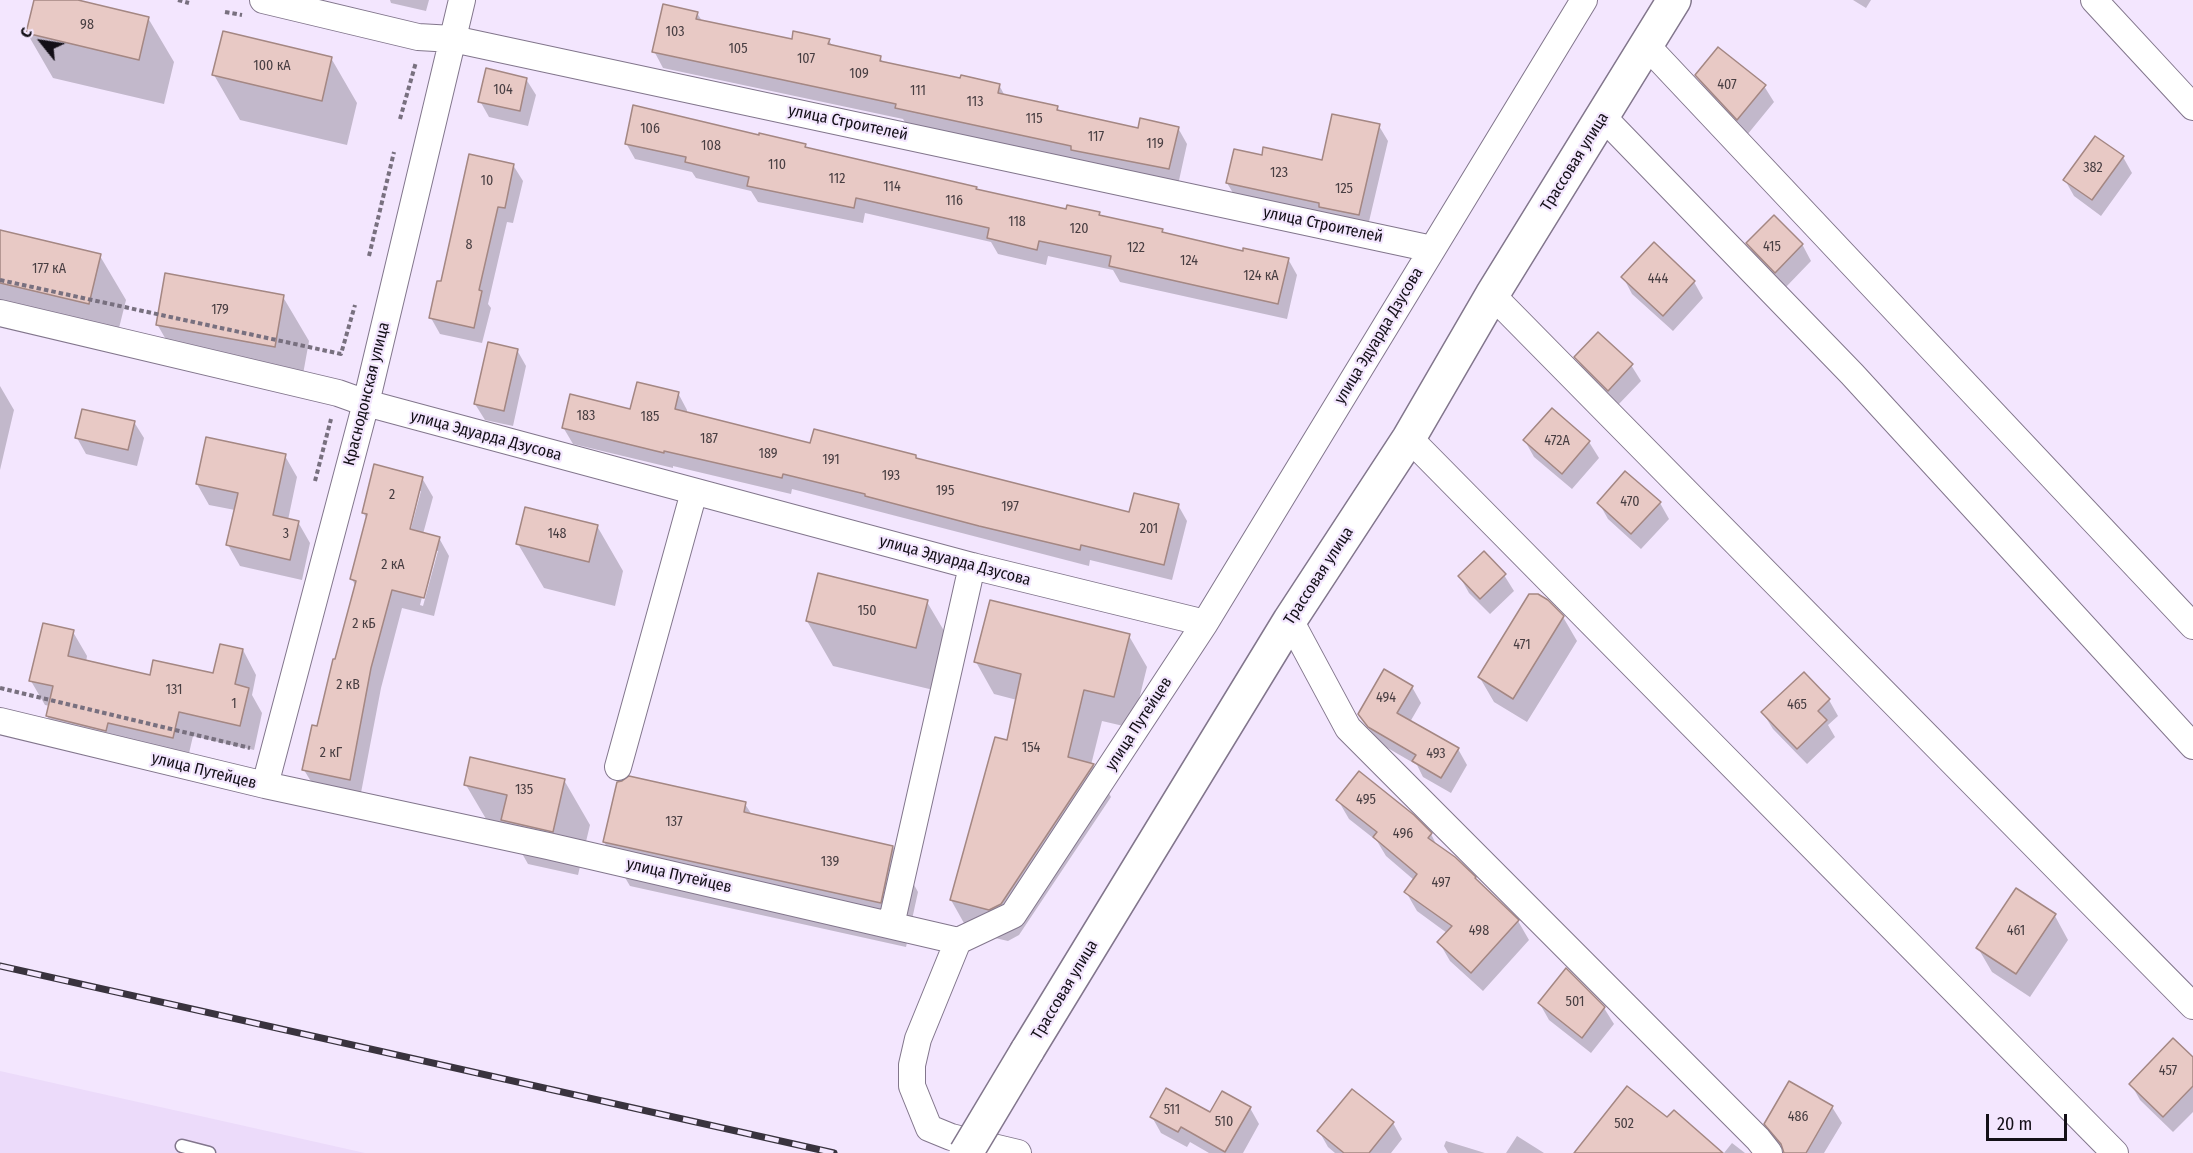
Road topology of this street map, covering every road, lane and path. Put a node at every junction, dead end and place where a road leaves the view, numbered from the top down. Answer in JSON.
{"nodes":[{"id":1,"x":178,"y":0,"type":"edge"},
{"id":2,"x":263,"y":0,"type":"edge"},
{"id":3,"x":462,"y":0,"type":"edge"},
{"id":4,"x":1584,"y":0,"type":"edge"},
{"id":5,"x":1674,"y":0,"type":"edge"},
{"id":6,"x":2094,"y":0,"type":"edge"},
{"id":7,"x":189,"y":3,"type":"dead end"},
{"id":8,"x":453,"y":39,"type":"junction"},
{"id":9,"x":1647,"y":46,"type":"junction"},
{"id":10,"x":418,"y":58,"type":"dead end"},
{"id":11,"x":2193,"y":107,"type":"edge"},
{"id":12,"x":1603,"y":117,"type":"junction"},
{"id":13,"x":400,"y":119,"type":"dead end"},
{"id":14,"x":394,"y":152,"type":"dead end"},
{"id":15,"x":1432,"y":249,"type":"junction"},
{"id":16,"x":369,"y":256,"type":"dead end"},
{"id":17,"x":0,"y":280,"type":"edge"},
{"id":18,"x":1492,"y":295,"type":"junction"},
{"id":19,"x":356,"y":305,"type":"dead end"},
{"id":20,"x":0,"y":314,"type":"edge"},
{"id":21,"x":366,"y":403,"type":"junction"},
{"id":22,"x":331,"y":417,"type":"dead end"},
{"id":23,"x":1409,"y":438,"type":"junction"},
{"id":24,"x":314,"y":485,"type":"dead end"},
{"id":25,"x":694,"y":492,"type":"junction"},
{"id":26,"x":972,"y":566,"type":"junction"},
{"id":27,"x":1290,"y":620,"type":"junction"},
{"id":28,"x":1205,"y":623,"type":"junction"},
{"id":29,"x":2193,"y":626,"type":"edge"},
{"id":30,"x":0,"y":688,"type":"edge"},
{"id":31,"x":0,"y":721,"type":"edge"},
{"id":32,"x":2193,"y":746,"type":"edge"},
{"id":33,"x":250,"y":748,"type":"dead end"},
{"id":34,"x":618,"y":767,"type":"dead end"},
{"id":35,"x":265,"y":785,"type":"junction"},
{"id":36,"x":891,"y":925,"type":"junction"},
{"id":37,"x":958,"y":941,"type":"junction"},
{"id":38,"x":2193,"y":1006,"type":"edge"},
{"id":39,"x":182,"y":1146,"type":"dead end"},
{"id":40,"x":208,"y":1153,"type":"edge"},
{"id":41,"x":966,"y":1153,"type":"edge"},
{"id":42,"x":1018,"y":1153,"type":"edge"},
{"id":43,"x":1769,"y":1153,"type":"edge"},
{"id":44,"x":2115,"y":1153,"type":"edge"}],
"edges":[{"from":1,"to":7,"type":"path"},
{"from":2,"to":8,"type":"street","name":"улица Строителей"},
{"from":3,"to":8,"type":"street","name":"Краснодонская улица"},
{"from":4,"to":15,"type":"street","name":"улица Эдуарда Дзусова"},
{"from":5,"to":9,"type":"street","name":"Трассовая улица"},
{"from":6,"to":11,"type":"street"},
{"from":8,"to":15,"type":"street","name":"улица Строителей"},
{"from":8,"to":21,"type":"street","name":"Краснодонская улица"},
{"from":9,"to":12,"type":"street","name":"Трассовая улица"},
{"from":9,"to":29,"type":"street"},
{"from":10,"to":13,"type":"path"},
{"from":12,"to":18,"type":"street","name":"Трассовая улица"},
{"from":12,"to":32,"type":"street"},
{"from":14,"to":16,"type":"path"},
{"from":15,"to":28,"type":"street","name":"улица Эдуарда Дзусова"},
{"from":17,"to":19,"type":"path"},
{"from":18,"to":23,"type":"street","name":"Трассовая улица"},
{"from":18,"to":38,"type":"street"},
{"from":20,"to":21,"type":"street","name":"улица Эдуарда Дзусова"},
{"from":21,"to":25,"type":"street","name":"улица Эдуарда Дзусова"},
{"from":21,"to":35,"type":"street","name":"Краснодонская улица"},
{"from":22,"to":24,"type":"path"},
{"from":23,"to":27,"type":"street","name":"Трассовая улица"},
{"from":23,"to":44,"type":"street"},
{"from":25,"to":26,"type":"street","name":"улица Эдуарда Дзусова"},
{"from":25,"to":34,"type":"street"},
{"from":26,"to":28,"type":"street","name":"улица Эдуарда Дзусова"},
{"from":26,"to":36,"type":"street"},
{"from":27,"to":41,"type":"street","name":"Трассовая улица","bridge":true},
{"from":27,"to":43,"type":"street"},
{"from":28,"to":37,"type":"street","name":"улица Путейцев"},
{"from":30,"to":33,"type":"path"},
{"from":31,"to":35,"type":"street","name":"улица Путейцев"},
{"from":35,"to":36,"type":"street","name":"улица Путейцев"},
{"from":36,"to":37,"type":"street","name":"улица Путейцев"},
{"from":37,"to":42,"type":"street"},
{"from":39,"to":40,"type":"lane"}]}
